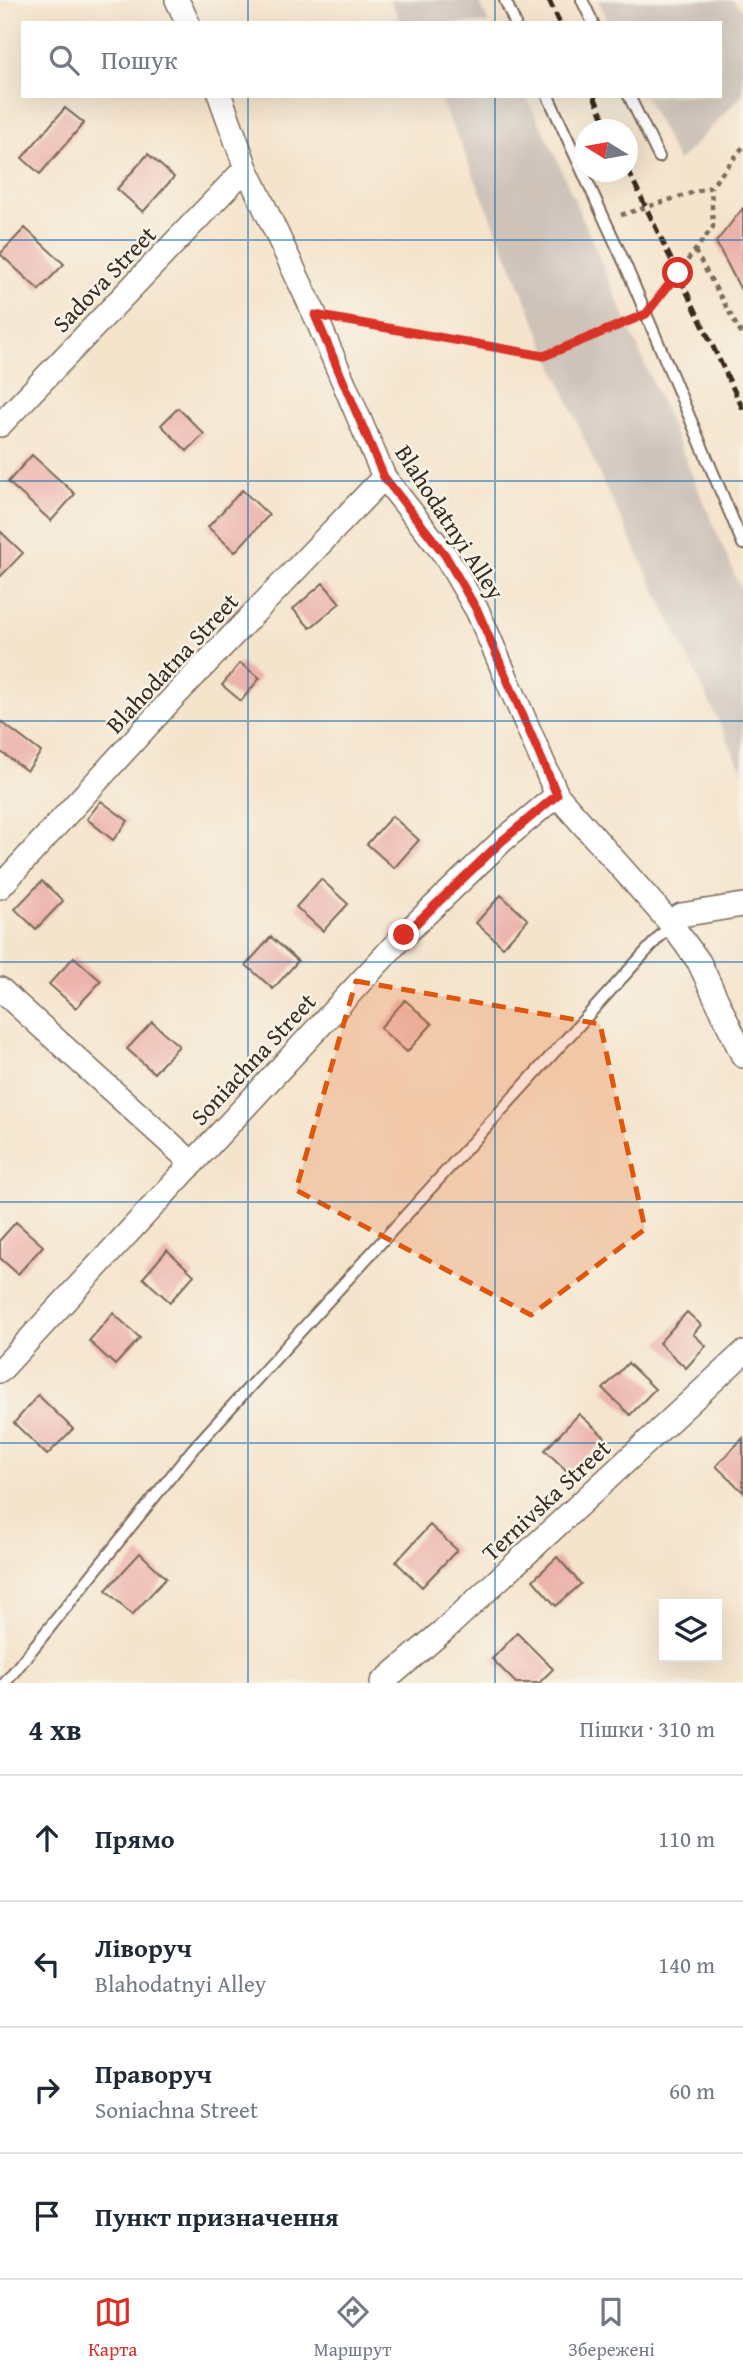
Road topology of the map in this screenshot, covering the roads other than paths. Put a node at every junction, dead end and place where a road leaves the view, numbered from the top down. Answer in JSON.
{"nodes":[{"id":1,"x":177,"y":0,"type":"edge"},
{"id":2,"x":505,"y":0,"type":"edge"},
{"id":3,"x":582,"y":0,"type":"edge"},
{"id":4,"x":187,"y":21,"type":"edge"},
{"id":5,"x":514,"y":21,"type":"edge"},
{"id":6,"x":592,"y":21,"type":"edge"},
{"id":7,"x":221,"y":98,"type":"edge"},
{"id":8,"x":549,"y":98,"type":"edge"},
{"id":9,"x":630,"y":98,"type":"edge"},
{"id":10,"x":659,"y":156,"type":"dead end"},
{"id":11,"x":246,"y":168,"type":"junction"},
{"id":12,"x":0,"y":425,"type":"edge"},
{"id":13,"x":384,"y":477,"type":"junction"},
{"id":14,"x":743,"y":544,"type":"edge"},
{"id":15,"x":557,"y":795,"type":"junction"},
{"id":16,"x":0,"y":887,"type":"edge"},
{"id":17,"x":743,"y":905,"type":"edge"},
{"id":18,"x":671,"y":924,"type":"junction"},
{"id":19,"x":0,"y":989,"type":"edge"},
{"id":20,"x":743,"y":1056,"type":"edge"},
{"id":21,"x":192,"y":1163,"type":"junction"},
{"id":22,"x":743,"y":1353,"type":"edge"},
{"id":23,"x":0,"y":1371,"type":"edge"},
{"id":24,"x":5,"y":1683,"type":"edge"},
{"id":25,"x":382,"y":1683,"type":"edge"}],
"edges":[{"from":1,"to":4,"type":"street"},
{"from":2,"to":5,"type":"lane"},
{"from":3,"to":6,"type":"lane"},
{"from":7,"to":11,"type":"street","name":"Blahodatnyi Alley"},
{"from":8,"to":14,"type":"lane"},
{"from":9,"to":10,"type":"lane"},
{"from":11,"to":12,"type":"street","name":"Sadova Street"},
{"from":11,"to":13,"type":"street","name":"Blahodatnyi Alley"},
{"from":13,"to":15,"type":"street","name":"Blahodatnyi Alley"},
{"from":13,"to":16,"type":"street","name":"Blahodatna Street"},
{"from":15,"to":18,"type":"street","name":"Blahodatnyi Alley"},
{"from":15,"to":21,"type":"street","name":"Soniachna Street"},
{"from":17,"to":18,"type":"street"},
{"from":18,"to":20,"type":"street","name":"Blahodatnyi Alley"},
{"from":18,"to":24,"type":"lane"},
{"from":19,"to":21,"type":"street"},
{"from":21,"to":23,"type":"street","name":"Soniachna Street"},
{"from":22,"to":25,"type":"street","name":"Ternivska Street"}]}
